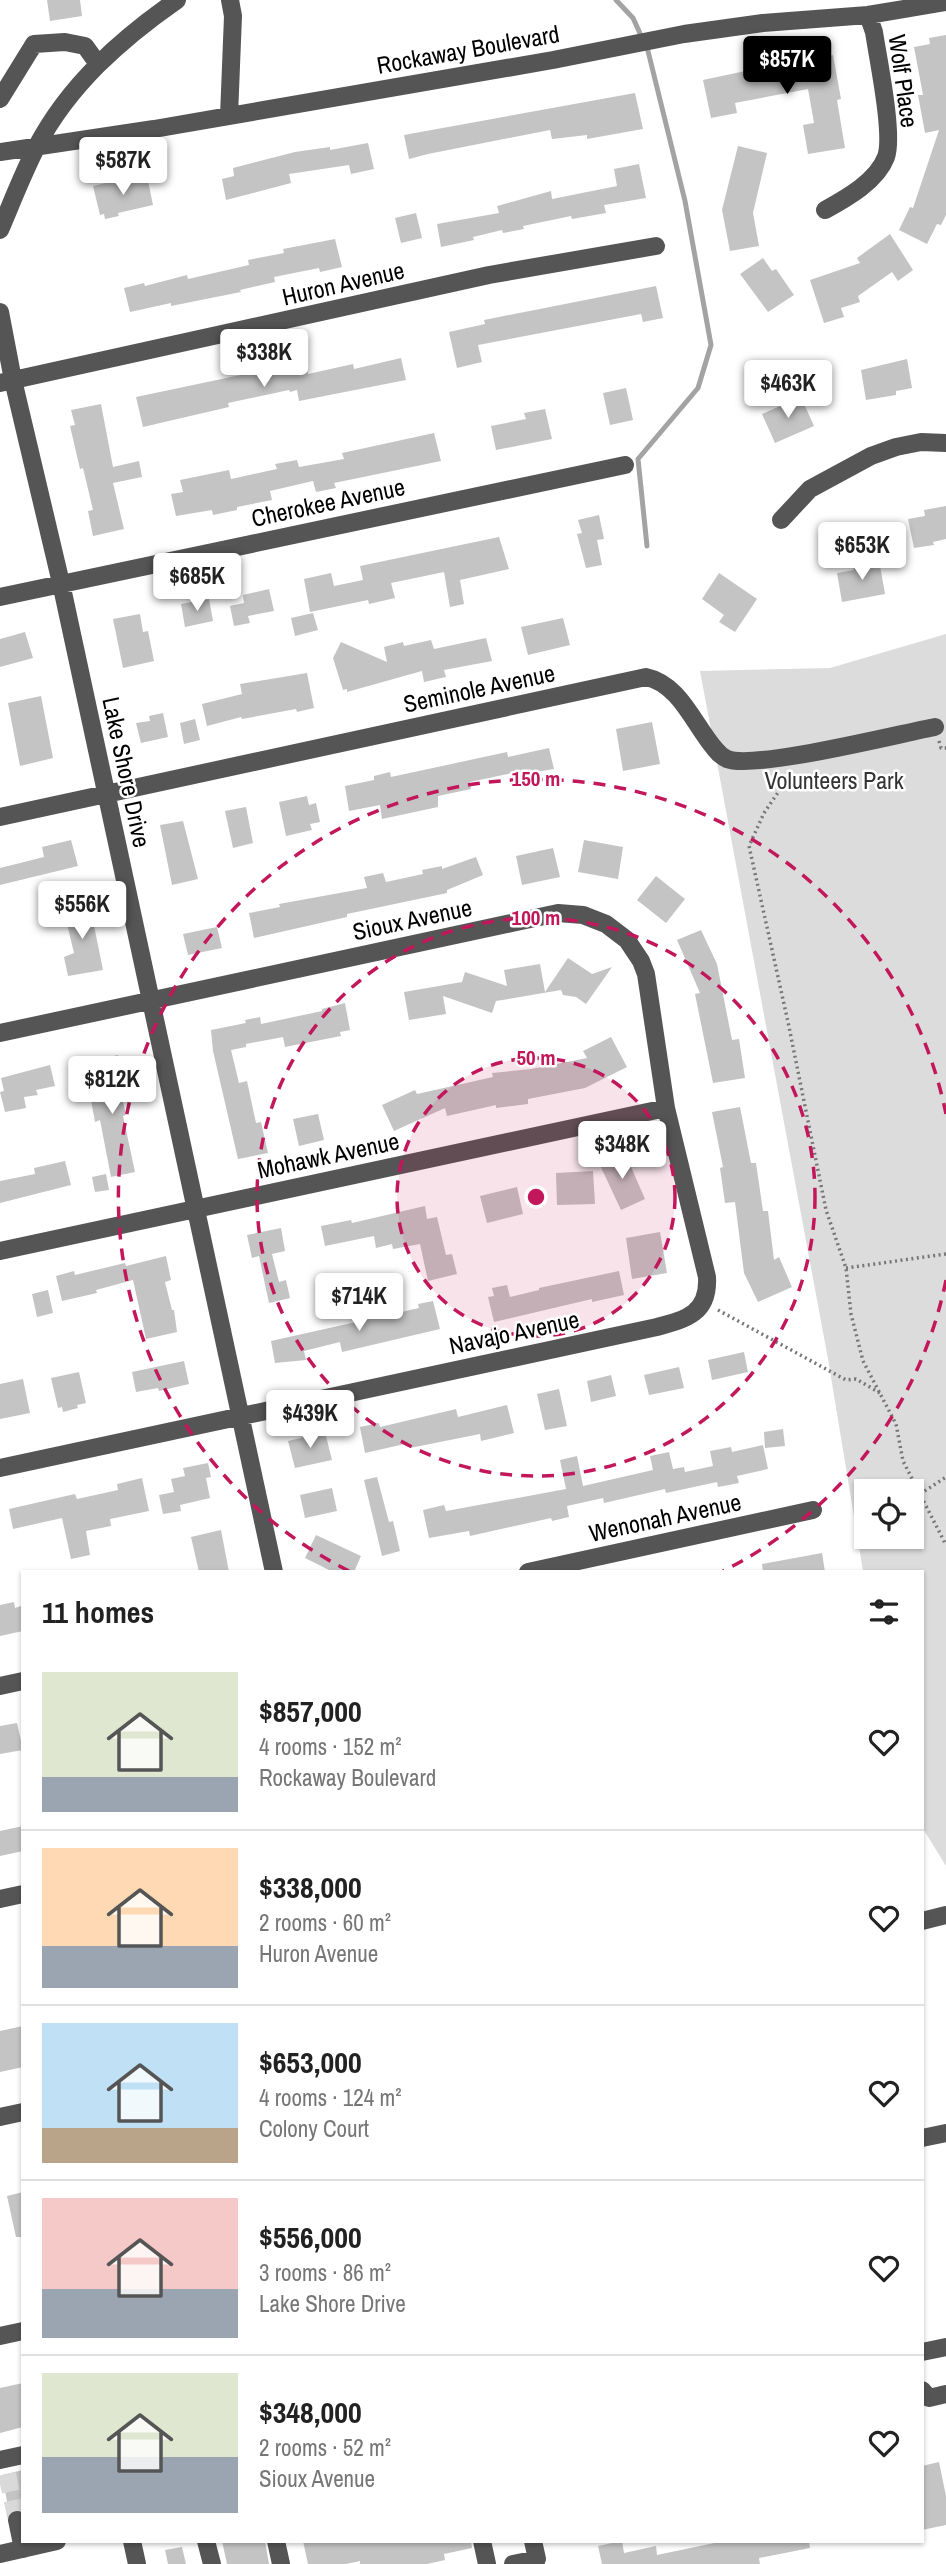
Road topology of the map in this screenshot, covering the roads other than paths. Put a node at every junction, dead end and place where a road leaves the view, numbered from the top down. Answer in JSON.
{"nodes":[{"id":1,"x":177,"y":0,"type":"edge"},
{"id":2,"x":230,"y":0,"type":"edge"},
{"id":3,"x":946,"y":2,"type":"edge"},
{"id":4,"x":868,"y":15,"type":"junction"},
{"id":5,"x":98,"y":64,"type":"junction"},
{"id":6,"x":0,"y":99,"type":"edge"},
{"id":7,"x":229,"y":116,"type":"junction"},
{"id":8,"x":37,"y":146,"type":"junction"},
{"id":9,"x":0,"y":152,"type":"edge"},
{"id":10,"x":825,"y":210,"type":"dead end"},
{"id":11,"x":0,"y":230,"type":"edge"},
{"id":12,"x":656,"y":246,"type":"dead end"},
{"id":13,"x":0,"y":312,"type":"edge"},
{"id":14,"x":7,"y":381,"type":"edge"},
{"id":15,"x":946,"y":443,"type":"edge"},
{"id":16,"x":625,"y":465,"type":"dead end"},
{"id":17,"x":781,"y":520,"type":"dead end"},
{"id":18,"x":61,"y":583,"type":"junction"},
{"id":19,"x":0,"y":597,"type":"edge"},
{"id":20,"x":935,"y":727,"type":"dead end"},
{"id":21,"x":107,"y":792,"type":"junction"},
{"id":22,"x":0,"y":817,"type":"edge"},
{"id":23,"x":151,"y":1000,"type":"junction"},
{"id":24,"x":0,"y":1033,"type":"edge"},
{"id":25,"x":666,"y":1108,"type":"junction"},
{"id":26,"x":196,"y":1208,"type":"junction"},
{"id":27,"x":0,"y":1251,"type":"edge"},
{"id":28,"x":704,"y":1302,"type":"joint"},
{"id":29,"x":240,"y":1416,"type":"junction"},
{"id":30,"x":0,"y":1468,"type":"edge"},
{"id":31,"x":813,"y":1510,"type":"dead end"},
{"id":32,"x":274,"y":1570,"type":"edge"},
{"id":33,"x":537,"y":1570,"type":"edge"},
{"id":34,"x":21,"y":1681,"type":"edge"},
{"id":35,"x":0,"y":1686,"type":"edge"},
{"id":36,"x":21,"y":1894,"type":"edge"},
{"id":37,"x":0,"y":1899,"type":"edge"},
{"id":38,"x":946,"y":1915,"type":"edge"},
{"id":39,"x":924,"y":1920,"type":"edge"},
{"id":40,"x":21,"y":2112,"type":"edge"},
{"id":41,"x":0,"y":2117,"type":"edge"},
{"id":42,"x":946,"y":2133,"type":"edge"},
{"id":43,"x":924,"y":2138,"type":"edge"},
{"id":44,"x":21,"y":2331,"type":"edge"},
{"id":45,"x":0,"y":2336,"type":"edge"},
{"id":46,"x":946,"y":2347,"type":"edge"},
{"id":47,"x":924,"y":2352,"type":"edge"},
{"id":48,"x":924,"y":2392,"type":"edge"},
{"id":49,"x":946,"y":2394,"type":"edge"},
{"id":50,"x":21,"y":2456,"type":"edge"},
{"id":51,"x":4,"y":2464,"type":"edge"},
{"id":52,"x":17,"y":2520,"type":"dead end"},
{"id":53,"x":21,"y":2539,"type":"edge"},
{"id":54,"x":22,"y":2543,"type":"edge"},
{"id":55,"x":48,"y":2543,"type":"edge"},
{"id":56,"x":132,"y":2543,"type":"edge"},
{"id":57,"x":207,"y":2543,"type":"edge"},
{"id":58,"x":276,"y":2543,"type":"edge"},
{"id":59,"x":482,"y":2543,"type":"edge"},
{"id":60,"x":533,"y":2543,"type":"edge"},
{"id":61,"x":23,"y":2549,"type":"junction"},
{"id":62,"x":0,"y":2554,"type":"edge"},
{"id":63,"x":137,"y":2564,"type":"edge"},
{"id":64,"x":212,"y":2564,"type":"edge"},
{"id":65,"x":281,"y":2564,"type":"edge"},
{"id":66,"x":487,"y":2564,"type":"edge"},
{"id":67,"x":513,"y":2564,"type":"edge"}],
"edges":[{"from":1,"to":5,"type":"street"},
{"from":2,"to":7,"type":"street"},
{"from":3,"to":4,"type":"street","name":"Rockaway Boulevard"},
{"from":4,"to":7,"type":"street","name":"Rockaway Boulevard"},
{"from":4,"to":10,"type":"street","name":"Wolf Place"},
{"from":5,"to":6,"type":"street"},
{"from":5,"to":8,"type":"street"},
{"from":7,"to":8,"type":"street","name":"Rockaway Boulevard"},
{"from":8,"to":9,"type":"street","name":"Rockaway Boulevard"},
{"from":8,"to":11,"type":"street"},
{"from":12,"to":14,"type":"street","name":"Huron Avenue"},
{"from":13,"to":14,"type":"street","name":"Lake Shore Drive"},
{"from":14,"to":18,"type":"street","name":"Lake Shore Drive"},
{"from":15,"to":17,"type":"street"},
{"from":16,"to":18,"type":"street","name":"Cherokee Avenue"},
{"from":18,"to":19,"type":"street","name":"Cherokee Avenue"},
{"from":18,"to":21,"type":"street","name":"Lake Shore Drive"},
{"from":20,"to":21,"type":"street","name":"Seminole Avenue"},
{"from":21,"to":22,"type":"street","name":"Seminole Avenue"},
{"from":21,"to":23,"type":"street","name":"Lake Shore Drive"},
{"from":23,"to":24,"type":"street","name":"Sioux Avenue"},
{"from":23,"to":25,"type":"street","name":"Sioux Avenue"},
{"from":23,"to":26,"type":"street","name":"Lake Shore Drive"},
{"from":25,"to":26,"type":"street","name":"Mohawk Avenue"},
{"from":25,"to":28,"type":"street","name":"Sioux Avenue"},
{"from":26,"to":27,"type":"street","name":"Mohawk Avenue"},
{"from":26,"to":29,"type":"street","name":"Lake Shore Drive"},
{"from":28,"to":29,"type":"street","name":"Navajo Avenue"},
{"from":29,"to":30,"type":"street","name":"Navajo Avenue"},
{"from":29,"to":32,"type":"street","name":"Lake Shore Drive"},
{"from":31,"to":33,"type":"street","name":"Wenonah Avenue"},
{"from":34,"to":35,"type":"street"},
{"from":36,"to":37,"type":"street"},
{"from":38,"to":39,"type":"street"},
{"from":40,"to":41,"type":"street"},
{"from":42,"to":43,"type":"street"},
{"from":44,"to":45,"type":"street"},
{"from":46,"to":47,"type":"street"},
{"from":48,"to":49,"type":"street"},
{"from":50,"to":51,"type":"street"},
{"from":52,"to":53,"type":"street"},
{"from":54,"to":61,"type":"street"},
{"from":55,"to":61,"type":"street"},
{"from":56,"to":63,"type":"street"},
{"from":57,"to":64,"type":"street"},
{"from":58,"to":65,"type":"street"},
{"from":59,"to":66,"type":"street"},
{"from":60,"to":67,"type":"street"},
{"from":61,"to":62,"type":"street"}]}
